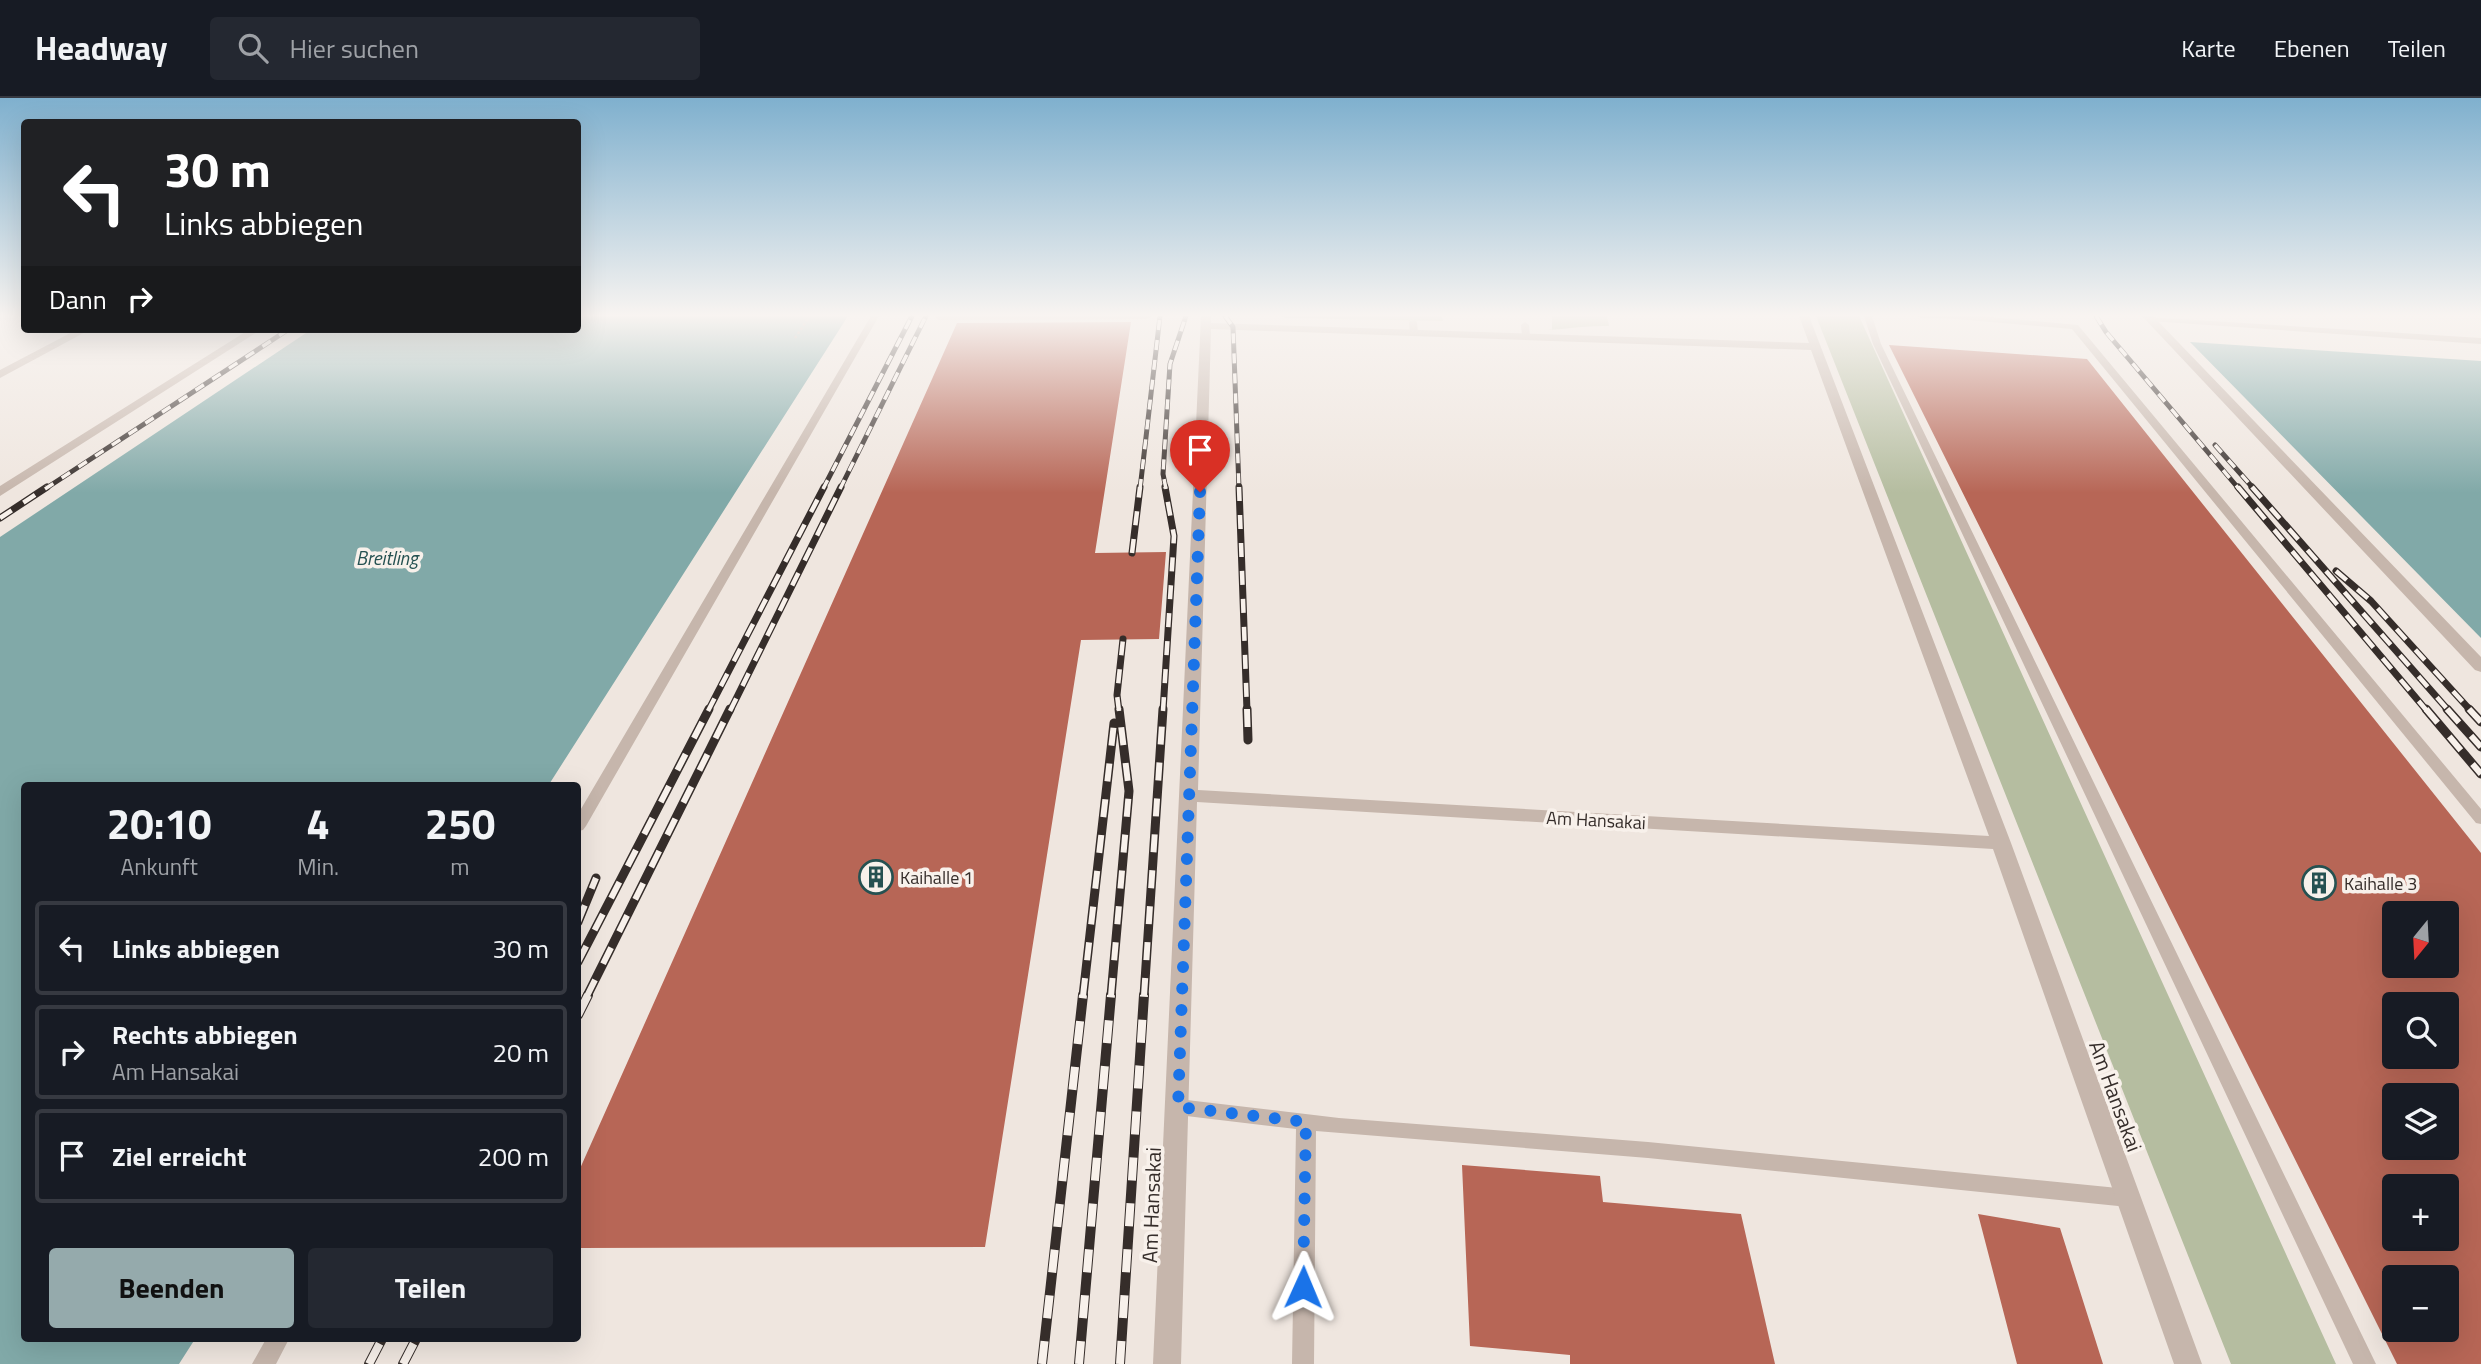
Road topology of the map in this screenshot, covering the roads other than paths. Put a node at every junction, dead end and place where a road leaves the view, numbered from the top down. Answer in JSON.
{"nodes":[{"id":1,"x":184,"y":375,"type":"edge"},
{"id":2,"x":841,"y":375,"type":"edge"},
{"id":3,"x":1204,"y":375,"type":"edge"},
{"id":4,"x":1826,"y":375,"type":"edge"},
{"id":5,"x":1892,"y":375,"type":"edge"},
{"id":6,"x":2115,"y":375,"type":"edge"},
{"id":7,"x":2203,"y":375,"type":"edge"},
{"id":8,"x":0,"y":492,"type":"edge"},
{"id":9,"x":2481,"y":667,"type":"edge"},
{"id":10,"x":1191,"y":796,"type":"junction"},
{"id":11,"x":2481,"y":819,"type":"edge"},
{"id":12,"x":581,"y":821,"type":"edge"},
{"id":13,"x":2001,"y":843,"type":"junction"},
{"id":14,"x":1178,"y":1107,"type":"junction"},
{"id":15,"x":1306,"y":1122,"type":"junction"},
{"id":16,"x":2128,"y":1198,"type":"junction"},
{"id":17,"x":276,"y":1342,"type":"edge"},
{"id":18,"x":264,"y":1364,"type":"edge"},
{"id":19,"x":1167,"y":1364,"type":"edge"},
{"id":20,"x":1303,"y":1364,"type":"edge"},
{"id":21,"x":2188,"y":1364,"type":"edge"},
{"id":22,"x":2365,"y":1364,"type":"edge"}],
"edges":[{"from":1,"to":8,"type":"street"},
{"from":2,"to":12,"type":"lane"},
{"from":3,"to":10,"type":"street","name":"Am Hansakai"},
{"from":4,"to":13,"type":"street","name":"Am Hansakai"},
{"from":5,"to":22,"type":"lane"},
{"from":6,"to":11,"type":"lane"},
{"from":7,"to":9,"type":"street"},
{"from":10,"to":13,"type":"street","name":"Am Hansakai"},
{"from":10,"to":14,"type":"street","name":"Am Hansakai"},
{"from":13,"to":16,"type":"street","name":"Am Hansakai"},
{"from":14,"to":15,"type":"lane"},
{"from":14,"to":19,"type":"street","name":"Am Hansakai"},
{"from":15,"to":16,"type":"lane"},
{"from":15,"to":20,"type":"lane"},
{"from":16,"to":21,"type":"street","name":"Am Hansakai"},
{"from":17,"to":18,"type":"lane"}]}
